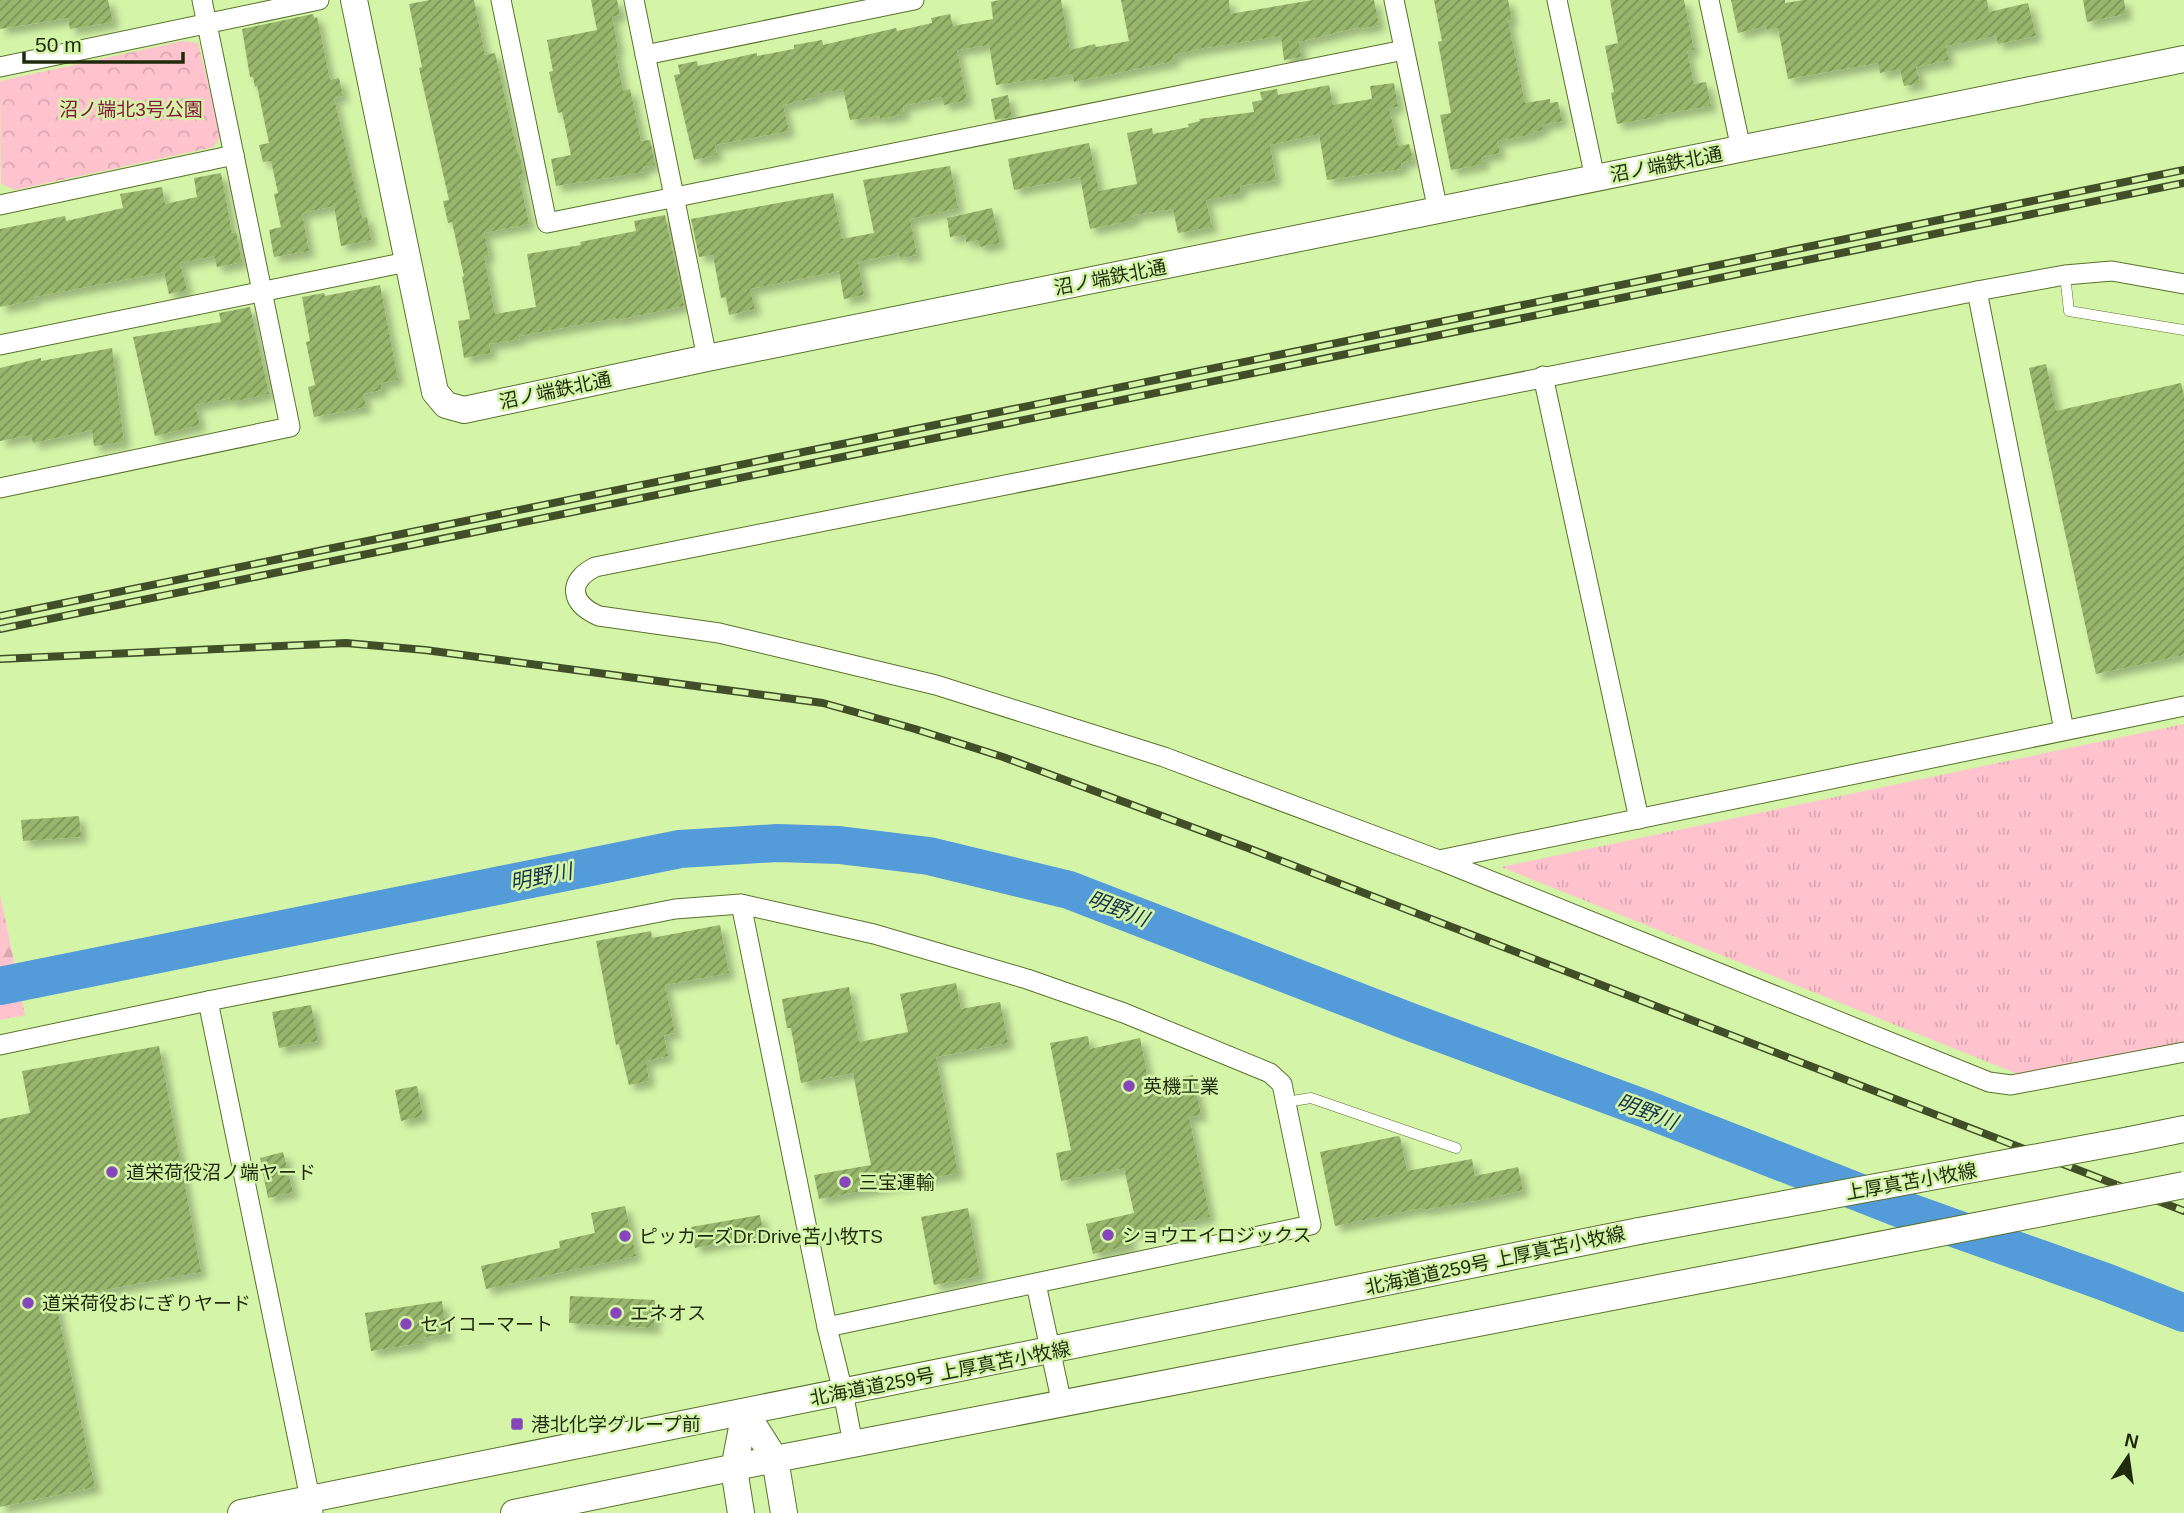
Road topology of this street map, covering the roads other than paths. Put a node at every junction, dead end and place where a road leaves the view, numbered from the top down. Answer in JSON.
{"nodes":[{"id":1,"x":202,"y":0,"type":"edge"},
{"id":2,"x":319,"y":0,"type":"edge"},
{"id":3,"x":354,"y":0,"type":"edge"},
{"id":4,"x":501,"y":0,"type":"edge"},
{"id":5,"x":634,"y":0,"type":"edge"},
{"id":6,"x":914,"y":0,"type":"edge"},
{"id":7,"x":1394,"y":0,"type":"edge"},
{"id":8,"x":1557,"y":0,"type":"edge"},
{"id":9,"x":1709,"y":0,"type":"edge"},
{"id":10,"x":206,"y":23,"type":"junction"},
{"id":11,"x":1404,"y":50,"type":"junction"},
{"id":12,"x":645,"y":55,"type":"junction"},
{"id":13,"x":2184,"y":59,"type":"edge"},
{"id":14,"x":0,"y":67,"type":"edge"},
{"id":15,"x":1741,"y":149,"type":"junction"},
{"id":16,"x":234,"y":155,"type":"junction"},
{"id":17,"x":1595,"y":178,"type":"junction"},
{"id":18,"x":674,"y":198,"type":"junction"},
{"id":19,"x":0,"y":205,"type":"edge"},
{"id":20,"x":1438,"y":211,"type":"junction"},
{"id":21,"x":407,"y":262,"type":"junction"},
{"id":22,"x":2065,"y":275,"type":"junction"},
{"id":23,"x":2184,"y":285,"type":"edge"},
{"id":24,"x":1977,"y":291,"type":"junction"},
{"id":25,"x":260,"y":292,"type":"junction"},
{"id":26,"x":2184,"y":330,"type":"edge"},
{"id":27,"x":0,"y":345,"type":"edge"},
{"id":28,"x":707,"y":358,"type":"junction"},
{"id":29,"x":1543,"y":376,"type":"junction"},
{"id":30,"x":0,"y":488,"type":"edge"},
{"id":31,"x":2184,"y":706,"type":"edge"},
{"id":32,"x":2064,"y":730,"type":"junction"},
{"id":33,"x":1640,"y":818,"type":"junction"},
{"id":34,"x":1440,"y":860,"type":"junction"},
{"id":35,"x":741,"y":904,"type":"junction"},
{"id":36,"x":208,"y":1001,"type":"junction"},
{"id":37,"x":0,"y":1045,"type":"edge"},
{"id":38,"x":2184,"y":1052,"type":"edge"},
{"id":39,"x":1286,"y":1102,"type":"junction"},
{"id":40,"x":2184,"y":1129,"type":"edge"},
{"id":41,"x":1456,"y":1148,"type":"dead end"},
{"id":42,"x":2184,"y":1185,"type":"edge"},
{"id":43,"x":1639,"y":1231,"type":"joint"},
{"id":44,"x":1036,"y":1284,"type":"junction"},
{"id":45,"x":827,"y":1327,"type":"junction"},
{"id":46,"x":1050,"y":1351,"type":"junction"},
{"id":47,"x":843,"y":1392,"type":"junction"},
{"id":48,"x":1062,"y":1404,"type":"junction"},
{"id":49,"x":745,"y":1412,"type":"junction"},
{"id":50,"x":853,"y":1444,"type":"junction"},
{"id":51,"x":775,"y":1459,"type":"junction"},
{"id":52,"x":734,"y":1469,"type":"junction"},
{"id":53,"x":311,"y":1506,"type":"edge"},
{"id":54,"x":240,"y":1513,"type":"edge"},
{"id":55,"x":514,"y":1513,"type":"edge"},
{"id":56,"x":741,"y":1513,"type":"edge"},
{"id":57,"x":784,"y":1513,"type":"edge"}],
"edges":[{"from":1,"to":10,"type":"street"},
{"from":2,"to":10,"type":"street"},
{"from":3,"to":21,"type":"main road","name":"沼ノ端鉄北通"},
{"from":4,"to":18,"type":"street"},
{"from":5,"to":12,"type":"street"},
{"from":6,"to":12,"type":"street"},
{"from":7,"to":11,"type":"street"},
{"from":8,"to":17,"type":"street"},
{"from":9,"to":15,"type":"street"},
{"from":10,"to":14,"type":"street"},
{"from":10,"to":16,"type":"street"},
{"from":11,"to":18,"type":"street"},
{"from":11,"to":20,"type":"street"},
{"from":12,"to":18,"type":"street"},
{"from":13,"to":15,"type":"main road","name":"沼ノ端鉄北通"},
{"from":15,"to":17,"type":"main road","name":"沼ノ端鉄北通"},
{"from":16,"to":19,"type":"street"},
{"from":16,"to":25,"type":"street"},
{"from":17,"to":20,"type":"main road","name":"沼ノ端鉄北通"},
{"from":18,"to":28,"type":"street"},
{"from":20,"to":28,"type":"main road","name":"沼ノ端鉄北通"},
{"from":21,"to":25,"type":"street"},
{"from":21,"to":28,"type":"main road","name":"沼ノ端鉄北通"},
{"from":22,"to":23,"type":"street"},
{"from":22,"to":24,"type":"street"},
{"from":22,"to":26,"type":"lane"},
{"from":24,"to":29,"type":"street"},
{"from":24,"to":32,"type":"street"},
{"from":25,"to":27,"type":"street"},
{"from":25,"to":30,"type":"street"},
{"from":29,"to":33,"type":"street"},
{"from":29,"to":34,"type":"street"},
{"from":31,"to":32,"type":"street"},
{"from":32,"to":33,"type":"street"},
{"from":33,"to":34,"type":"street"},
{"from":34,"to":38,"type":"street"},
{"from":35,"to":36,"type":"street"},
{"from":35,"to":39,"type":"street"},
{"from":35,"to":45,"type":"street"},
{"from":36,"to":37,"type":"street"},
{"from":36,"to":53,"type":"street"},
{"from":39,"to":41,"type":"lane"},
{"from":39,"to":44,"type":"street"},
{"from":40,"to":43,"type":"main road","name":"上厚真苫小牧線","bridge":true},
{"from":42,"to":48,"type":"main road","bridge":true},
{"from":43,"to":46,"type":"main road","name":"北海道道259号 上厚真苫小牧線"},
{"from":44,"to":45,"type":"street"},
{"from":44,"to":46,"type":"street"},
{"from":45,"to":47,"type":"street"},
{"from":46,"to":47,"type":"main road","name":"北海道道259号 上厚真苫小牧線"},
{"from":46,"to":48,"type":"street"},
{"from":47,"to":49,"type":"main road","name":"北海道道259号 上厚真苫小牧線"},
{"from":47,"to":50,"type":"street"},
{"from":48,"to":50,"type":"main road"},
{"from":49,"to":51,"type":"main road"},
{"from":49,"to":52,"type":"main road"},
{"from":49,"to":53,"type":"main road","name":"北海道道259号 上厚真苫小牧線"},
{"from":50,"to":51,"type":"main road"},
{"from":51,"to":52,"type":"main road"},
{"from":51,"to":57,"type":"main road"},
{"from":52,"to":55,"type":"main road"},
{"from":52,"to":56,"type":"main road"},
{"from":53,"to":54,"type":"main road","name":"北海道道259号 上厚真苫小牧線"}]}
